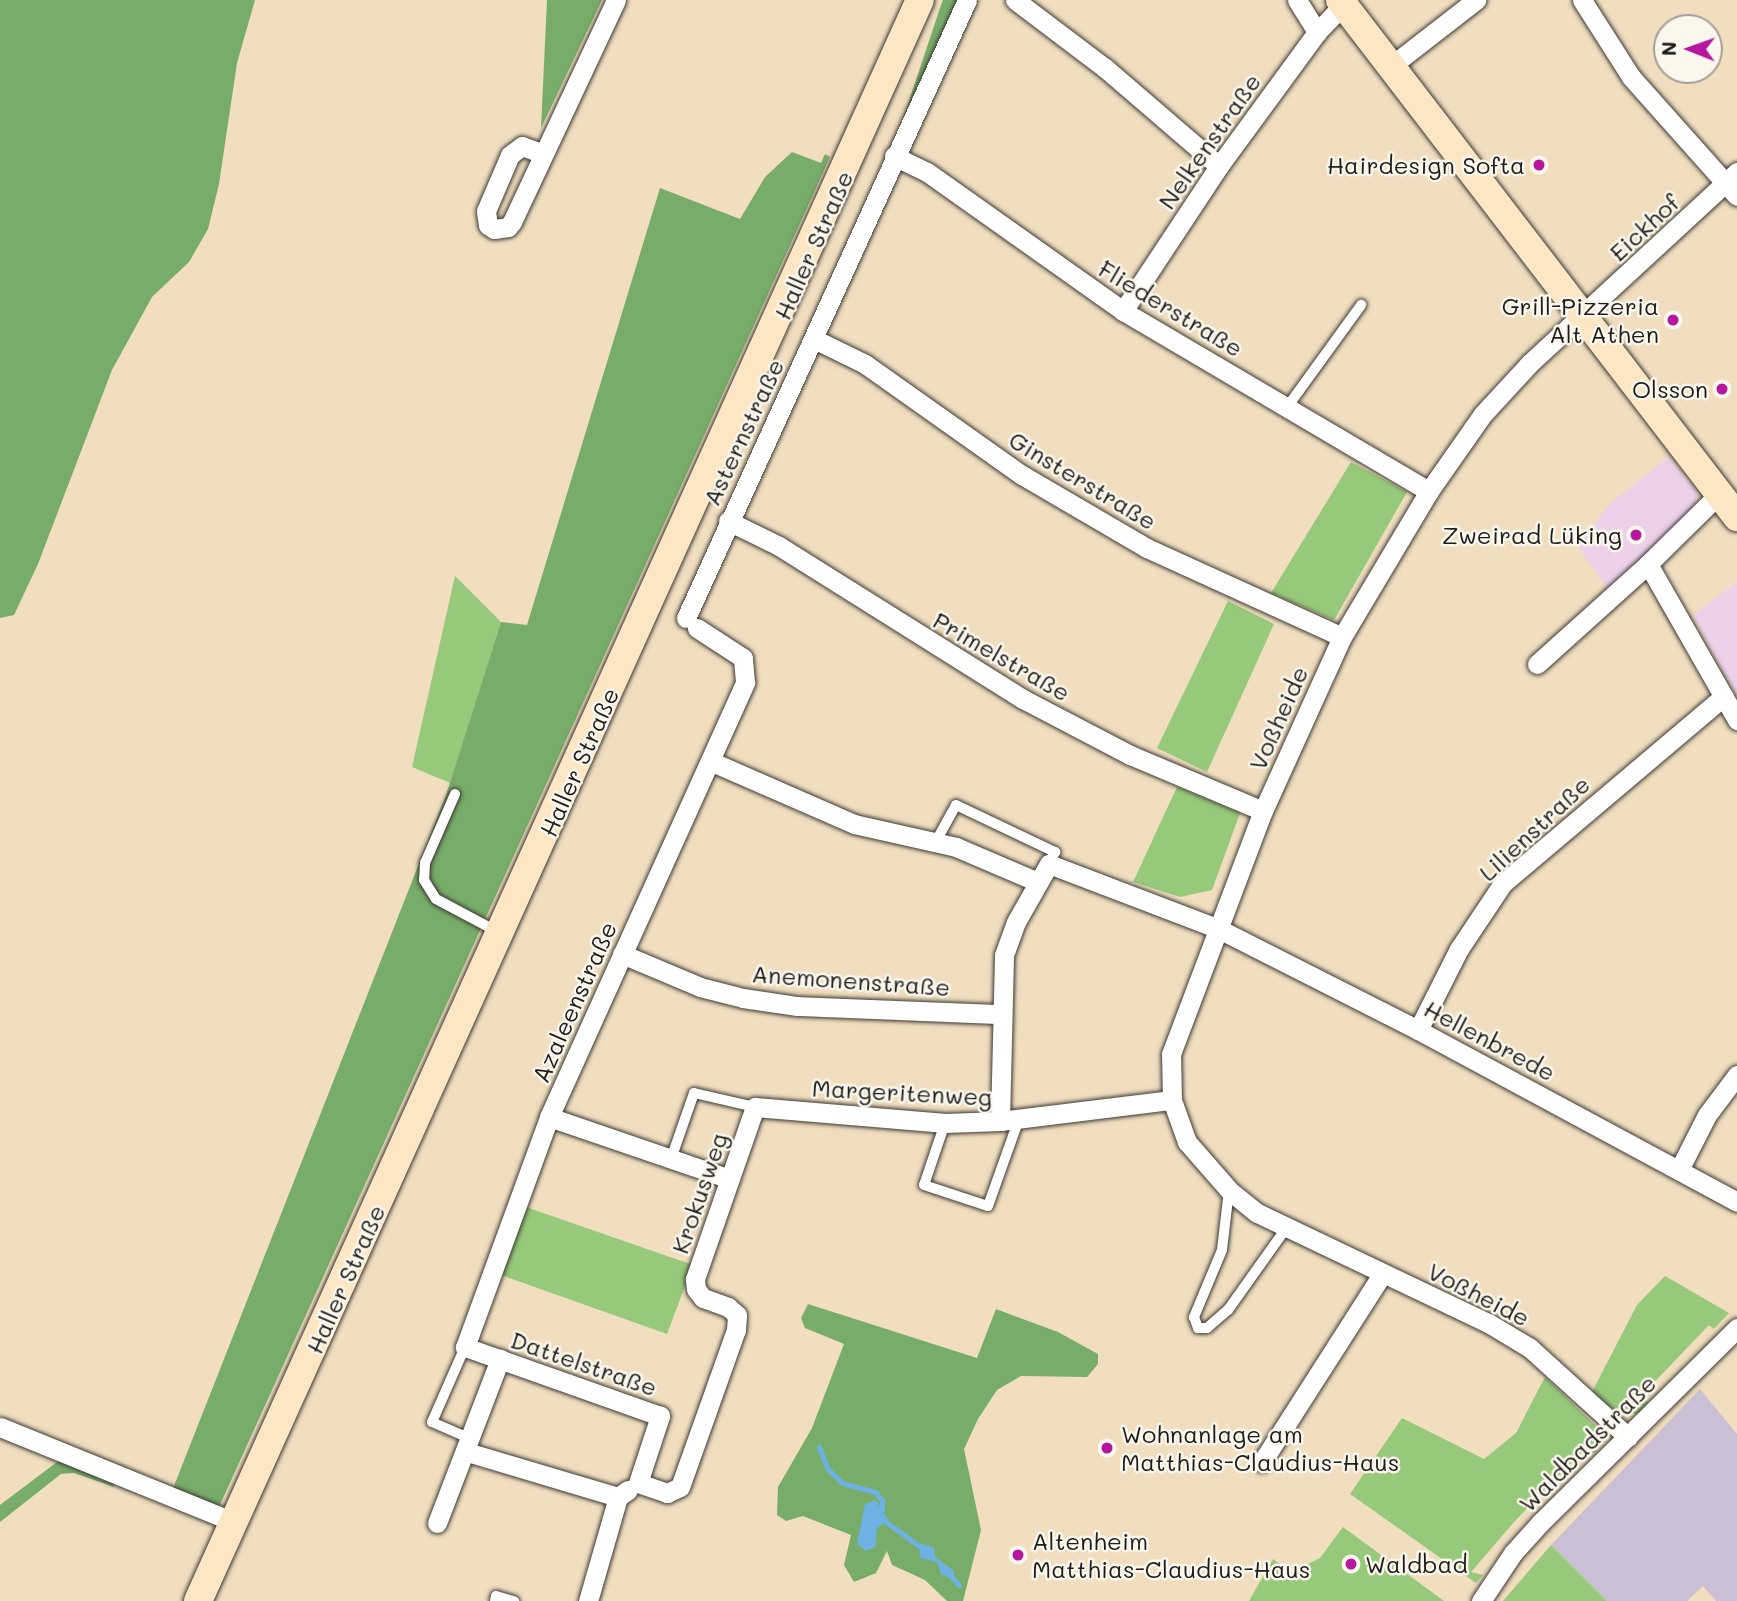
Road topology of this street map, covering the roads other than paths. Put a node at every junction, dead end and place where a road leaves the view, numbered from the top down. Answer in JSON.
{"nodes":[{"id":1,"x":616,"y":0,"type":"edge"},
{"id":2,"x":920,"y":0,"type":"edge"},
{"id":3,"x":967,"y":0,"type":"edge"},
{"id":4,"x":1015,"y":0,"type":"edge"},
{"id":5,"x":1297,"y":0,"type":"edge"},
{"id":6,"x":1476,"y":0,"type":"edge"},
{"id":7,"x":1582,"y":0,"type":"edge"},
{"id":8,"x":1341,"y":2,"type":"edge"},
{"id":9,"x":1317,"y":32,"type":"junction"},
{"id":10,"x":1391,"y":66,"type":"junction"},
{"id":11,"x":541,"y":153,"type":"dead end"},
{"id":12,"x":894,"y":156,"type":"junction"},
{"id":13,"x":1219,"y":166,"type":"junction"},
{"id":14,"x":1733,"y":184,"type":"edge"},
{"id":15,"x":1361,"y":306,"type":"dead end"},
{"id":16,"x":1123,"y":311,"type":"junction"},
{"id":17,"x":1583,"y":316,"type":"junction"},
{"id":18,"x":814,"y":338,"type":"junction"},
{"id":19,"x":1288,"y":406,"type":"junction"},
{"id":20,"x":1429,"y":491,"type":"junction"},
{"id":21,"x":1719,"y":494,"type":"junction"},
{"id":22,"x":1737,"y":517,"type":"edge"},
{"id":23,"x":728,"y":521,"type":"junction"},
{"id":24,"x":1648,"y":564,"type":"junction"},
{"id":25,"x":692,"y":623,"type":"joint"},
{"id":26,"x":1342,"y":637,"type":"junction"},
{"id":27,"x":1537,"y":664,"type":"dead end"},
{"id":28,"x":1724,"y":696,"type":"junction"},
{"id":29,"x":1737,"y":720,"type":"edge"},
{"id":30,"x":710,"y":761,"type":"junction"},
{"id":31,"x":455,"y":794,"type":"dead end"},
{"id":32,"x":1263,"y":811,"type":"junction"},
{"id":33,"x":935,"y":843,"type":"junction"},
{"id":34,"x":1049,"y":864,"type":"junction"},
{"id":35,"x":1038,"y":882,"type":"junction"},
{"id":36,"x":1217,"y":928,"type":"junction"},
{"id":37,"x":501,"y":934,"type":"junction"},
{"id":38,"x":622,"y":954,"type":"junction"},
{"id":39,"x":1000,"y":1014,"type":"junction"},
{"id":40,"x":1418,"y":1030,"type":"junction"},
{"id":41,"x":1737,"y":1075,"type":"edge"},
{"id":42,"x":1172,"y":1100,"type":"junction"},
{"id":43,"x":755,"y":1107,"type":"junction"},
{"id":44,"x":549,"y":1117,"type":"junction"},
{"id":45,"x":1009,"y":1120,"type":"junction"},
{"id":46,"x":945,"y":1123,"type":"junction"},
{"id":47,"x":671,"y":1158,"type":"junction"},
{"id":48,"x":1680,"y":1168,"type":"junction"},
{"id":49,"x":730,"y":1179,"type":"junction"},
{"id":50,"x":1228,"y":1190,"type":"junction"},
{"id":51,"x":1737,"y":1202,"type":"edge"},
{"id":52,"x":1287,"y":1227,"type":"junction"},
{"id":53,"x":1383,"y":1273,"type":"junction"},
{"id":54,"x":1737,"y":1328,"type":"edge"},
{"id":55,"x":465,"y":1347,"type":"junction"},
{"id":56,"x":500,"y":1359,"type":"junction"},
{"id":57,"x":0,"y":1427,"type":"edge"},
{"id":58,"x":1628,"y":1437,"type":"junction"},
{"id":59,"x":469,"y":1445,"type":"junction"},
{"id":60,"x":1262,"y":1462,"type":"dead end"},
{"id":61,"x":638,"y":1483,"type":"junction"},
{"id":62,"x":618,"y":1497,"type":"junction"},
{"id":63,"x":234,"y":1522,"type":"junction"},
{"id":64,"x":437,"y":1523,"type":"dead end"},
{"id":65,"x":198,"y":1601,"type":"edge"},
{"id":66,"x":495,"y":1601,"type":"edge"},
{"id":67,"x":514,"y":1601,"type":"edge"},
{"id":68,"x":588,"y":1601,"type":"edge"},
{"id":69,"x":1481,"y":1601,"type":"edge"}],
"edges":[{"from":1,"to":11,"type":"street"},
{"from":2,"to":37,"type":"main road","name":"Haller Straße"},
{"from":3,"to":12,"type":"street","name":"Asternstraße"},
{"from":4,"to":13,"type":"street"},
{"from":5,"to":9,"type":"street"},
{"from":6,"to":10,"type":"street"},
{"from":7,"to":14,"type":"street"},
{"from":8,"to":9,"type":"street","name":"Nelkenstraße"},
{"from":8,"to":10,"type":"main road"},
{"from":9,"to":13,"type":"street","name":"Nelkenstraße"},
{"from":10,"to":17,"type":"main road"},
{"from":12,"to":16,"type":"street","name":"Fliederstraße"},
{"from":12,"to":18,"type":"street","name":"Asternstraße"},
{"from":13,"to":16,"type":"street","name":"Nelkenstraße"},
{"from":14,"to":17,"type":"street","name":"Eickhof"},
{"from":15,"to":19,"type":"lane"},
{"from":16,"to":19,"type":"street","name":"Fliederstraße"},
{"from":17,"to":20,"type":"street","name":"Voßheide"},
{"from":17,"to":21,"type":"main road"},
{"from":18,"to":23,"type":"street","name":"Asternstraße"},
{"from":18,"to":26,"type":"street","name":"Ginsterstraße"},
{"from":19,"to":20,"type":"street","name":"Fliederstraße"},
{"from":20,"to":26,"type":"street","name":"Voßheide"},
{"from":21,"to":22,"type":"main road"},
{"from":21,"to":24,"type":"street"},
{"from":23,"to":25,"type":"street","name":"Asternstraße"},
{"from":23,"to":32,"type":"street","name":"Primelstraße"},
{"from":24,"to":27,"type":"street"},
{"from":24,"to":28,"type":"street"},
{"from":25,"to":30,"type":"street","name":"Azaleenstraße"},
{"from":26,"to":32,"type":"street","name":"Voßheide"},
{"from":28,"to":29,"type":"street"},
{"from":28,"to":40,"type":"street","name":"Lilienstraße"},
{"from":30,"to":33,"type":"street"},
{"from":30,"to":38,"type":"street","name":"Azaleenstraße"},
{"from":31,"to":37,"type":"lane"},
{"from":32,"to":36,"type":"street","name":"Voßheide"},
{"from":33,"to":34,"type":"lane"},
{"from":33,"to":35,"type":"street"},
{"from":34,"to":35,"type":"street"},
{"from":34,"to":36,"type":"street","name":"Hellenbrede"},
{"from":35,"to":39,"type":"street"},
{"from":36,"to":40,"type":"street","name":"Hellenbrede"},
{"from":36,"to":42,"type":"street","name":"Voßheide"},
{"from":37,"to":63,"type":"main road","name":"Haller Straße"},
{"from":38,"to":39,"type":"street","name":"Anemonenstraße"},
{"from":38,"to":44,"type":"street","name":"Azaleenstraße"},
{"from":39,"to":45,"type":"street"},
{"from":40,"to":48,"type":"street","name":"Hellenbrede"},
{"from":41,"to":48,"type":"street"},
{"from":42,"to":45,"type":"street","name":"Margeritenweg"},
{"from":42,"to":50,"type":"street","name":"Voßheide"},
{"from":43,"to":46,"type":"street","name":"Margeritenweg"},
{"from":43,"to":47,"type":"lane"},
{"from":43,"to":49,"type":"street","name":"Krokusweg"},
{"from":44,"to":47,"type":"street"},
{"from":44,"to":55,"type":"street","name":"Azaleenstraße"},
{"from":45,"to":46,"type":"street","name":"Margeritenweg"},
{"from":45,"to":46,"type":"lane"},
{"from":47,"to":49,"type":"street"},
{"from":48,"to":51,"type":"street","name":"Hellenbrede"},
{"from":49,"to":61,"type":"street","name":"Krokusweg"},
{"from":50,"to":52,"type":"street","name":"Voßheide"},
{"from":50,"to":52,"type":"lane"},
{"from":52,"to":53,"type":"street","name":"Voßheide"},
{"from":53,"to":58,"type":"street","name":"Voßheide"},
{"from":53,"to":60,"type":"street"},
{"from":54,"to":58,"type":"street","name":"Waldbadstraße"},
{"from":55,"to":56,"type":"street","name":"Dattelstraße"},
{"from":55,"to":59,"type":"lane","name":"Azaleenstraße"},
{"from":56,"to":59,"type":"street"},
{"from":56,"to":61,"type":"street","name":"Dattelstraße"},
{"from":57,"to":63,"type":"street"},
{"from":58,"to":69,"type":"street","name":"Waldbadstraße"},
{"from":59,"to":62,"type":"street"},
{"from":59,"to":64,"type":"street"},
{"from":61,"to":62,"type":"street"},
{"from":62,"to":68,"type":"street"},
{"from":63,"to":65,"type":"main road","name":"Haller Straße"},
{"from":66,"to":67,"type":"lane"}]}
